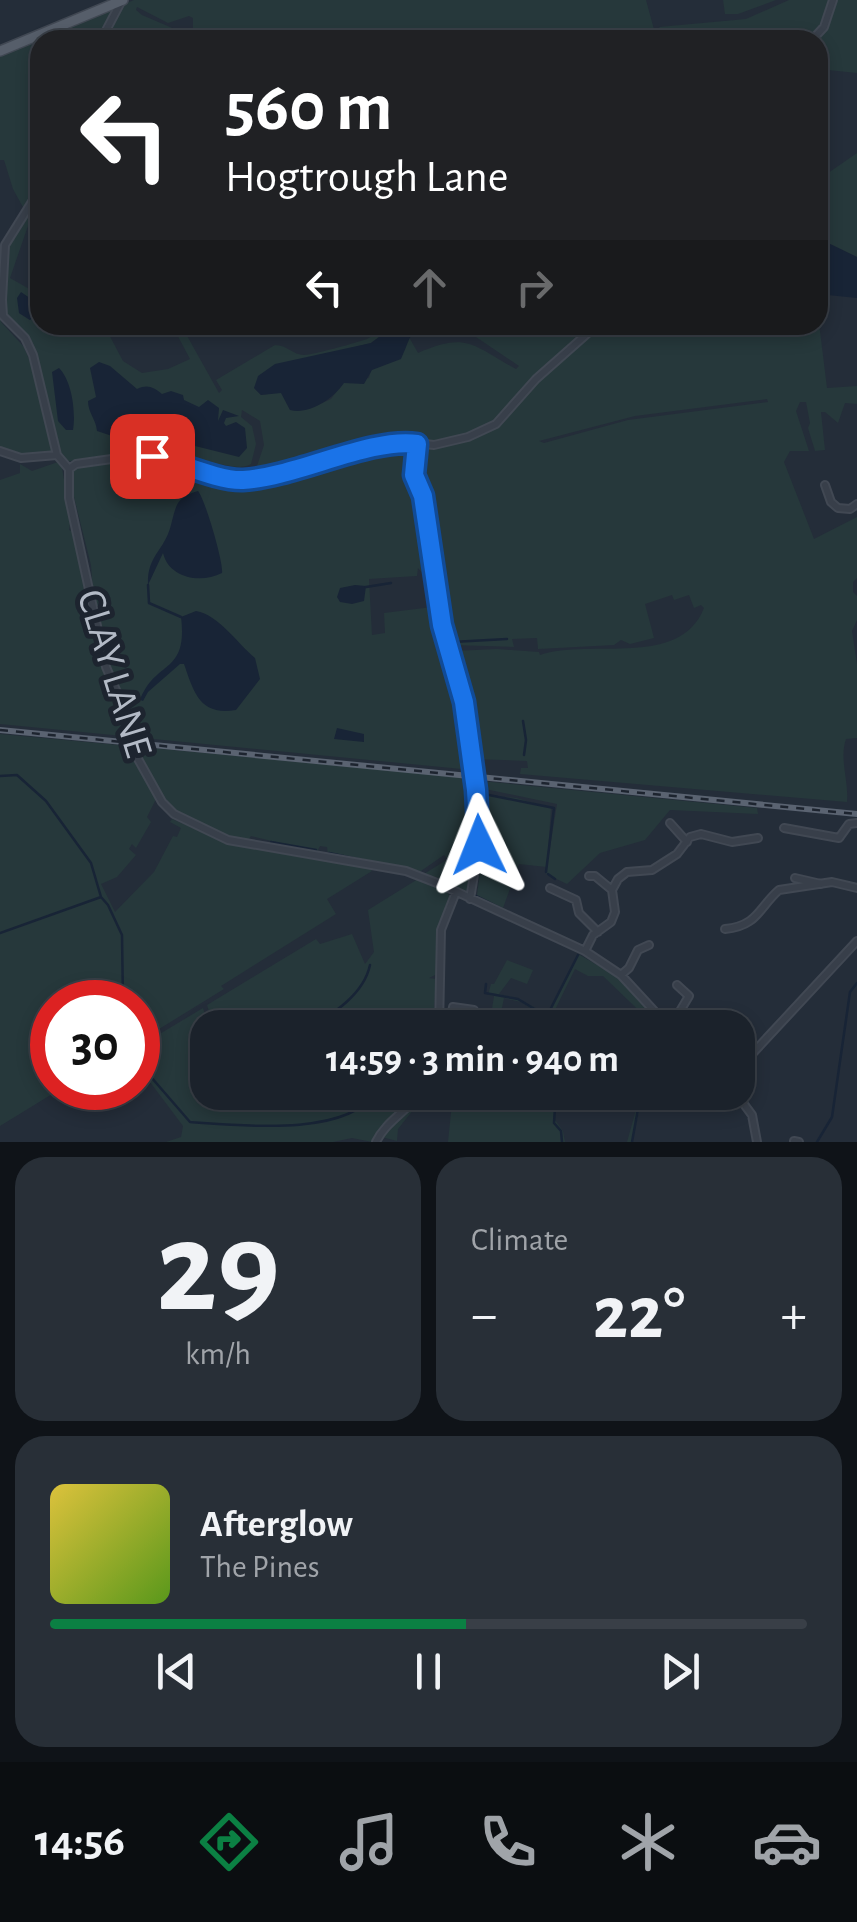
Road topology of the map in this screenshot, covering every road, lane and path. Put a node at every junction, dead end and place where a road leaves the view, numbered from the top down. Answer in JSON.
{"nodes":[{"id":1,"x":122,"y":0,"type":"edge"},
{"id":2,"x":833,"y":0,"type":"edge"},
{"id":3,"x":49,"y":30,"type":"edge"},
{"id":4,"x":106,"y":30,"type":"edge"},
{"id":5,"x":821,"y":30,"type":"edge"},
{"id":6,"x":30,"y":38,"type":"edge"},
{"id":7,"x":0,"y":50,"type":"edge"},
{"id":8,"x":30,"y":205,"type":"edge"},
{"id":9,"x":586,"y":335,"type":"edge"},
{"id":10,"x":417,"y":444,"type":"junction"},
{"id":11,"x":0,"y":451,"type":"edge"},
{"id":12,"x":56,"y":455,"type":"junction"},
{"id":13,"x":69,"y":470,"type":"junction"},
{"id":14,"x":825,"y":486,"type":"dead end"},
{"id":15,"x":857,"y":504,"type":"edge"},
{"id":16,"x":670,"y":823,"type":"dead end"},
{"id":17,"x":857,"y":823,"type":"edge"},
{"id":18,"x":784,"y":828,"type":"dead end"},
{"id":19,"x":758,"y":838,"type":"dead end"},
{"id":20,"x":687,"y":842,"type":"junction"},
{"id":21,"x":592,"y":876,"type":"dead end"},
{"id":22,"x":795,"y":878,"type":"dead end"},
{"id":23,"x":822,"y":884,"type":"junction"},
{"id":24,"x":550,"y":888,"type":"dead end"},
{"id":25,"x":857,"y":888,"type":"edge"},
{"id":26,"x":612,"y":890,"type":"junction"},
{"id":27,"x":456,"y":892,"type":"junction"},
{"id":28,"x":470,"y":899,"type":"junction"},
{"id":29,"x":725,"y":930,"type":"dead end"},
{"id":30,"x":598,"y":932,"type":"junction"},
{"id":31,"x":857,"y":941,"type":"edge"},
{"id":32,"x":649,"y":946,"type":"dead end"},
{"id":33,"x":585,"y":951,"type":"junction"},
{"id":34,"x":621,"y":975,"type":"junction"},
{"id":35,"x":678,"y":985,"type":"dead end"},
{"id":36,"x":464,"y":995,"type":"dead end"},
{"id":37,"x":462,"y":1008,"type":"junction"},
{"id":38,"x":439,"y":1010,"type":"edge"},
{"id":39,"x":450,"y":1010,"type":"edge"},
{"id":40,"x":474,"y":1010,"type":"dead end"},
{"id":41,"x":653,"y":1010,"type":"edge"},
{"id":42,"x":680,"y":1010,"type":"edge"},
{"id":43,"x":755,"y":1051,"type":"edge"},
{"id":44,"x":405,"y":1110,"type":"edge"},
{"id":45,"x":748,"y":1110,"type":"edge"},
{"id":46,"x":376,"y":1142,"type":"edge"},
{"id":47,"x":758,"y":1142,"type":"edge"}],
"edges":[{"from":1,"to":3,"type":"main road"},
{"from":1,"to":4,"type":"street"},
{"from":2,"to":5,"type":"street"},
{"from":6,"to":7,"type":"main road"},
{"from":8,"to":12,"type":"street"},
{"from":9,"to":10,"type":"street"},
{"from":10,"to":13,"type":"street"},
{"from":10,"to":28,"type":"street"},
{"from":11,"to":12,"type":"street"},
{"from":12,"to":13,"type":"street"},
{"from":13,"to":27,"type":"street","name":"CLAY LANE"},
{"from":14,"to":15,"type":"street"},
{"from":16,"to":20,"type":"street"},
{"from":17,"to":18,"type":"street"},
{"from":19,"to":20,"type":"street"},
{"from":20,"to":26,"type":"street"},
{"from":21,"to":26,"type":"street"},
{"from":22,"to":23,"type":"street"},
{"from":23,"to":25,"type":"street"},
{"from":23,"to":29,"type":"street"},
{"from":24,"to":30,"type":"street"},
{"from":26,"to":30,"type":"street"},
{"from":27,"to":28,"type":"street","name":"CLAY LANE"},
{"from":27,"to":38,"type":"street"},
{"from":28,"to":33,"type":"street","name":"CLAY LANE"},
{"from":30,"to":33,"type":"street"},
{"from":31,"to":43,"type":"street"},
{"from":32,"to":34,"type":"street"},
{"from":33,"to":34,"type":"street","name":"CLAY LANE"},
{"from":34,"to":41,"type":"street","name":"CLAY LANE"},
{"from":35,"to":42,"type":"street"},
{"from":36,"to":37,"type":"street"},
{"from":37,"to":39,"type":"street"},
{"from":37,"to":40,"type":"street"},
{"from":44,"to":46,"type":"street"},
{"from":45,"to":47,"type":"street"}]}
